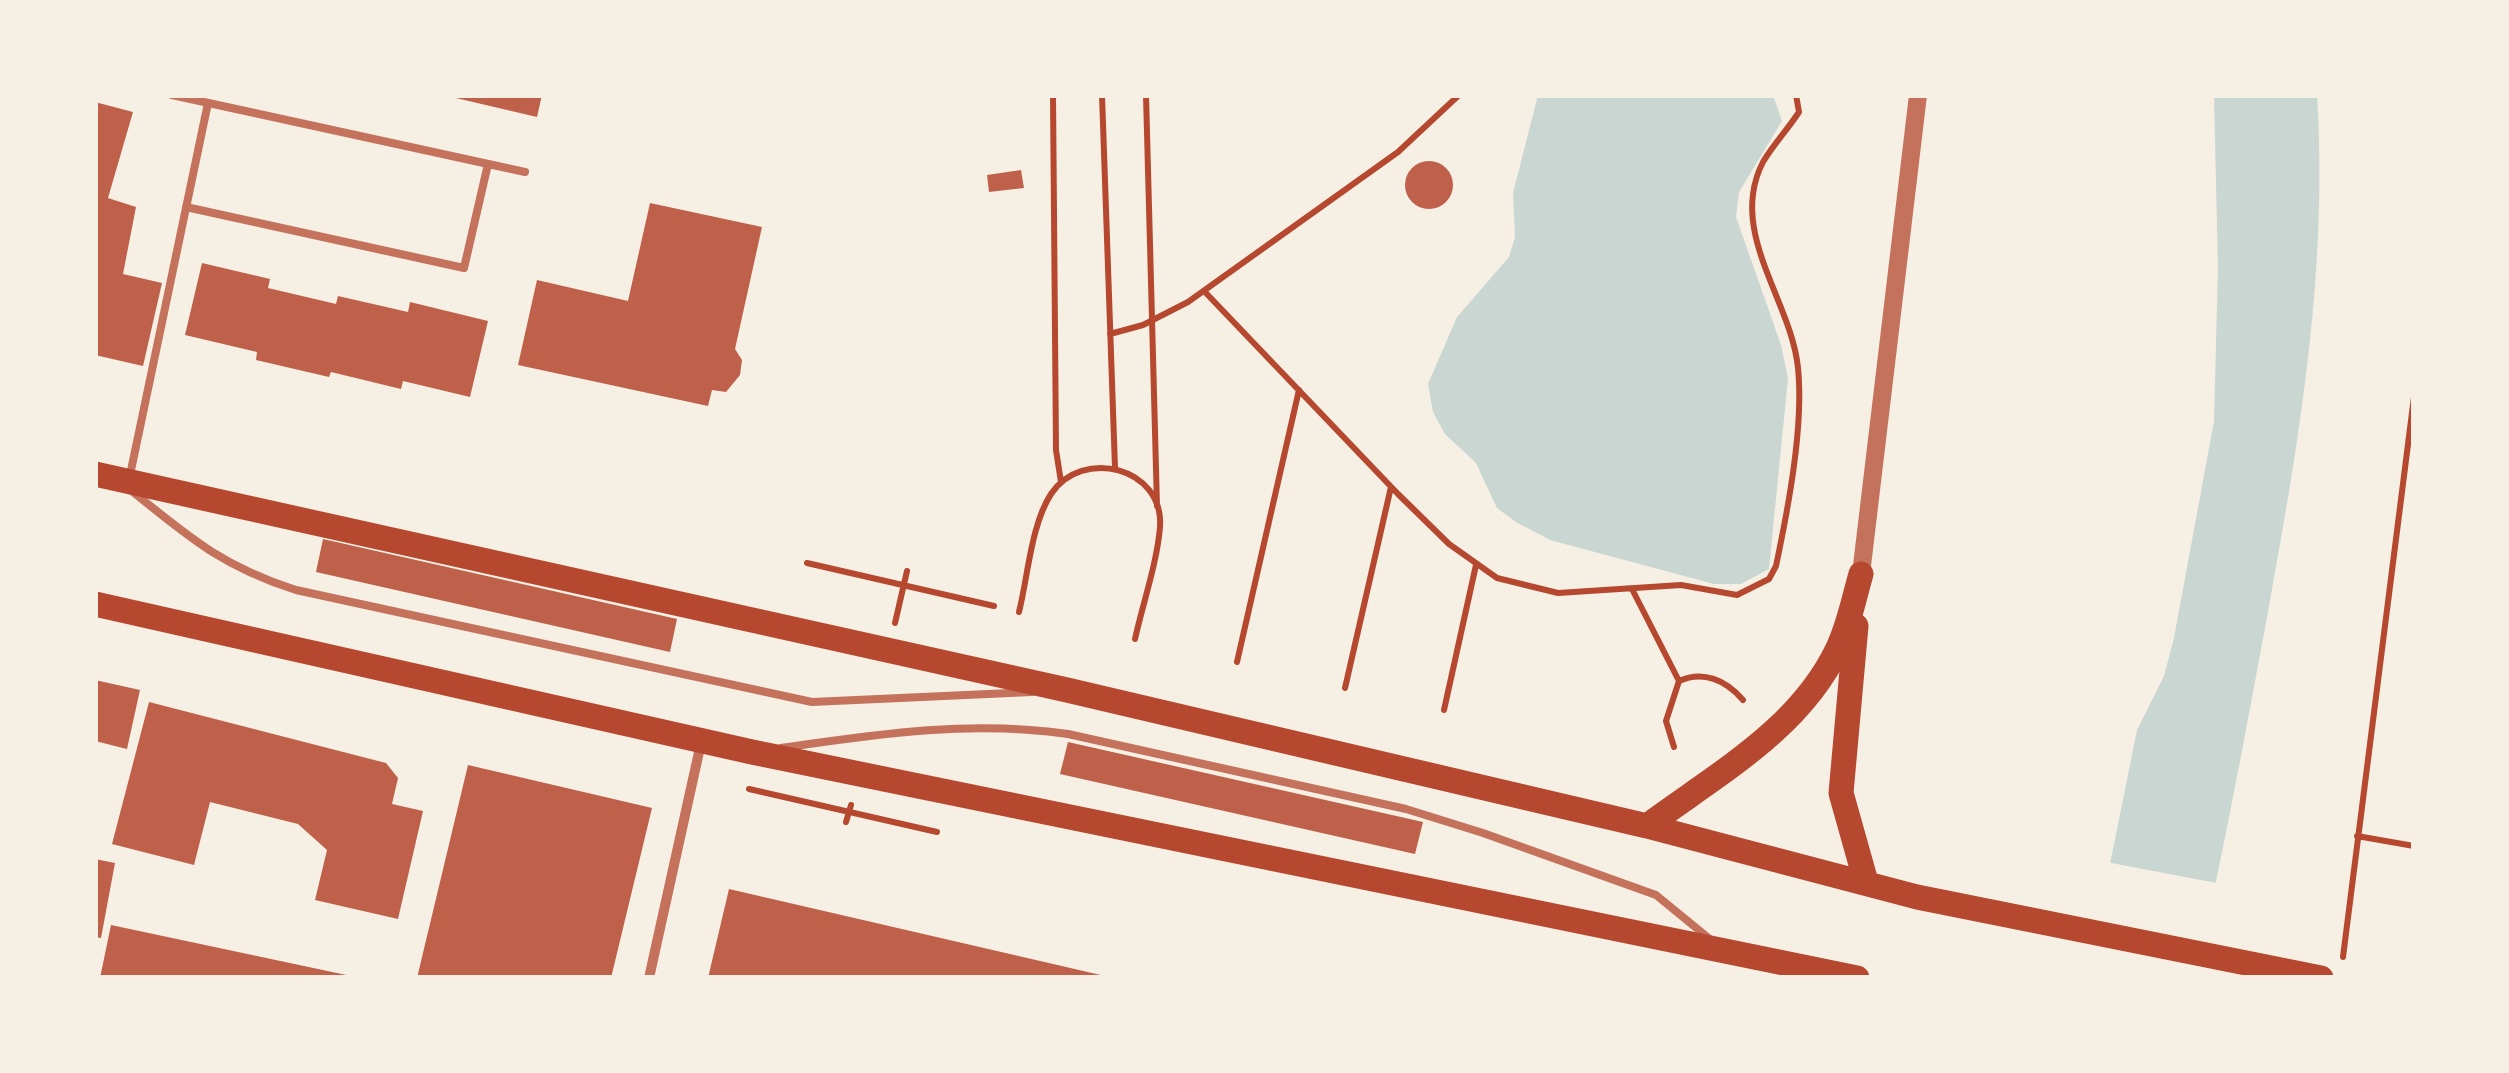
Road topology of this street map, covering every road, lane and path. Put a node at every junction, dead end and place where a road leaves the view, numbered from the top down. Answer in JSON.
{"nodes":[{"id":1,"x":172,"y":95,"type":"edge"},
{"id":2,"x":1053,"y":95,"type":"edge"},
{"id":3,"x":1102,"y":95,"type":"edge"},
{"id":4,"x":1146,"y":95,"type":"edge"},
{"id":5,"x":1459,"y":95,"type":"edge"},
{"id":6,"x":1796,"y":95,"type":"edge"},
{"id":7,"x":1918,"y":95,"type":"edge"},
{"id":8,"x":208,"y":103,"type":"junction"},
{"id":9,"x":488,"y":164,"type":"junction"},
{"id":10,"x":525,"y":172,"type":"dead end"},
{"id":11,"x":186,"y":206,"type":"junction"},
{"id":12,"x":1204,"y":291,"type":"junction"},
{"id":13,"x":1154,"y":320,"type":"junction"},
{"id":14,"x":1110,"y":334,"type":"junction"},
{"id":15,"x":1298,"y":390,"type":"junction"},
{"id":16,"x":2414,"y":397,"type":"edge"},
{"id":17,"x":1115,"y":468,"type":"junction"},
{"id":18,"x":113,"y":478,"type":"edge"},
{"id":19,"x":1061,"y":482,"type":"junction"},
{"id":20,"x":1390,"y":487,"type":"junction"},
{"id":21,"x":1157,"y":506,"type":"junction"},
{"id":22,"x":807,"y":563,"type":"dead end"},
{"id":23,"x":1476,"y":566,"type":"junction"},
{"id":24,"x":1862,"y":574,"type":"junction"},
{"id":25,"x":1632,"y":589,"type":"junction"},
{"id":26,"x":95,"y":604,"type":"edge"},
{"id":27,"x":994,"y":606,"type":"dead end"},
{"id":28,"x":1019,"y":612,"type":"dead end"},
{"id":29,"x":1134,"y":639,"type":"dead end"},
{"id":30,"x":1237,"y":662,"type":"dead end"},
{"id":31,"x":1679,"y":681,"type":"junction"},
{"id":32,"x":1346,"y":688,"type":"dead end"},
{"id":33,"x":1067,"y":690,"type":"junction"},
{"id":34,"x":1743,"y":700,"type":"dead end"},
{"id":35,"x":1444,"y":710,"type":"dead end"},
{"id":36,"x":702,"y":742,"type":"junction"},
{"id":37,"x":1674,"y":746,"type":"dead end"},
{"id":38,"x":752,"y":752,"type":"junction"},
{"id":39,"x":749,"y":788,"type":"dead end"},
{"id":40,"x":1647,"y":826,"type":"junction"},
{"id":41,"x":937,"y":832,"type":"dead end"},
{"id":42,"x":2357,"y":836,"type":"junction"},
{"id":43,"x":2414,"y":846,"type":"edge"},
{"id":44,"x":1866,"y":882,"type":"junction"},
{"id":45,"x":1726,"y":952,"type":"junction"},
{"id":46,"x":2342,"y":961,"type":"dead end"},
{"id":47,"x":649,"y":978,"type":"edge"},
{"id":48,"x":1857,"y":978,"type":"edge"},
{"id":49,"x":2321,"y":978,"type":"edge"}],
"edges":[{"from":1,"to":8,"type":"lane"},
{"from":2,"to":19,"type":"path"},
{"from":3,"to":14,"type":"path"},
{"from":4,"to":13,"type":"path"},
{"from":5,"to":12,"type":"path"},
{"from":6,"to":25,"type":"path"},
{"from":7,"to":24,"type":"street"},
{"from":8,"to":9,"type":"lane"},
{"from":8,"to":11,"type":"lane"},
{"from":9,"to":10,"type":"lane"},
{"from":9,"to":11,"type":"lane"},
{"from":11,"to":18,"type":"lane"},
{"from":12,"to":13,"type":"path"},
{"from":12,"to":15,"type":"path"},
{"from":13,"to":14,"type":"path"},
{"from":13,"to":21,"type":"path"},
{"from":14,"to":17,"type":"path"},
{"from":15,"to":20,"type":"path"},
{"from":15,"to":30,"type":"path"},
{"from":16,"to":42,"type":"path"},
{"from":17,"to":19,"type":"path"},
{"from":17,"to":21,"type":"path"},
{"from":18,"to":33,"type":"main road"},
{"from":18,"to":33,"type":"lane"},
{"from":19,"to":28,"type":"path"},
{"from":20,"to":23,"type":"path"},
{"from":20,"to":32,"type":"path"},
{"from":21,"to":29,"type":"path"},
{"from":22,"to":27,"type":"path"},
{"from":23,"to":25,"type":"path"},
{"from":23,"to":35,"type":"path"},
{"from":24,"to":40,"type":"main road"},
{"from":24,"to":44,"type":"main road"},
{"from":25,"to":31,"type":"path"},
{"from":26,"to":36,"type":"main road"},
{"from":31,"to":34,"type":"path"},
{"from":31,"to":37,"type":"path"},
{"from":33,"to":40,"type":"main road"},
{"from":36,"to":38,"type":"main road"},
{"from":36,"to":47,"type":"street"},
{"from":38,"to":45,"type":"main road"},
{"from":38,"to":45,"type":"lane"},
{"from":39,"to":41,"type":"path"},
{"from":40,"to":44,"type":"main road"},
{"from":42,"to":43,"type":"path"},
{"from":42,"to":46,"type":"path"},
{"from":44,"to":49,"type":"main road"},
{"from":45,"to":48,"type":"main road"}]}
